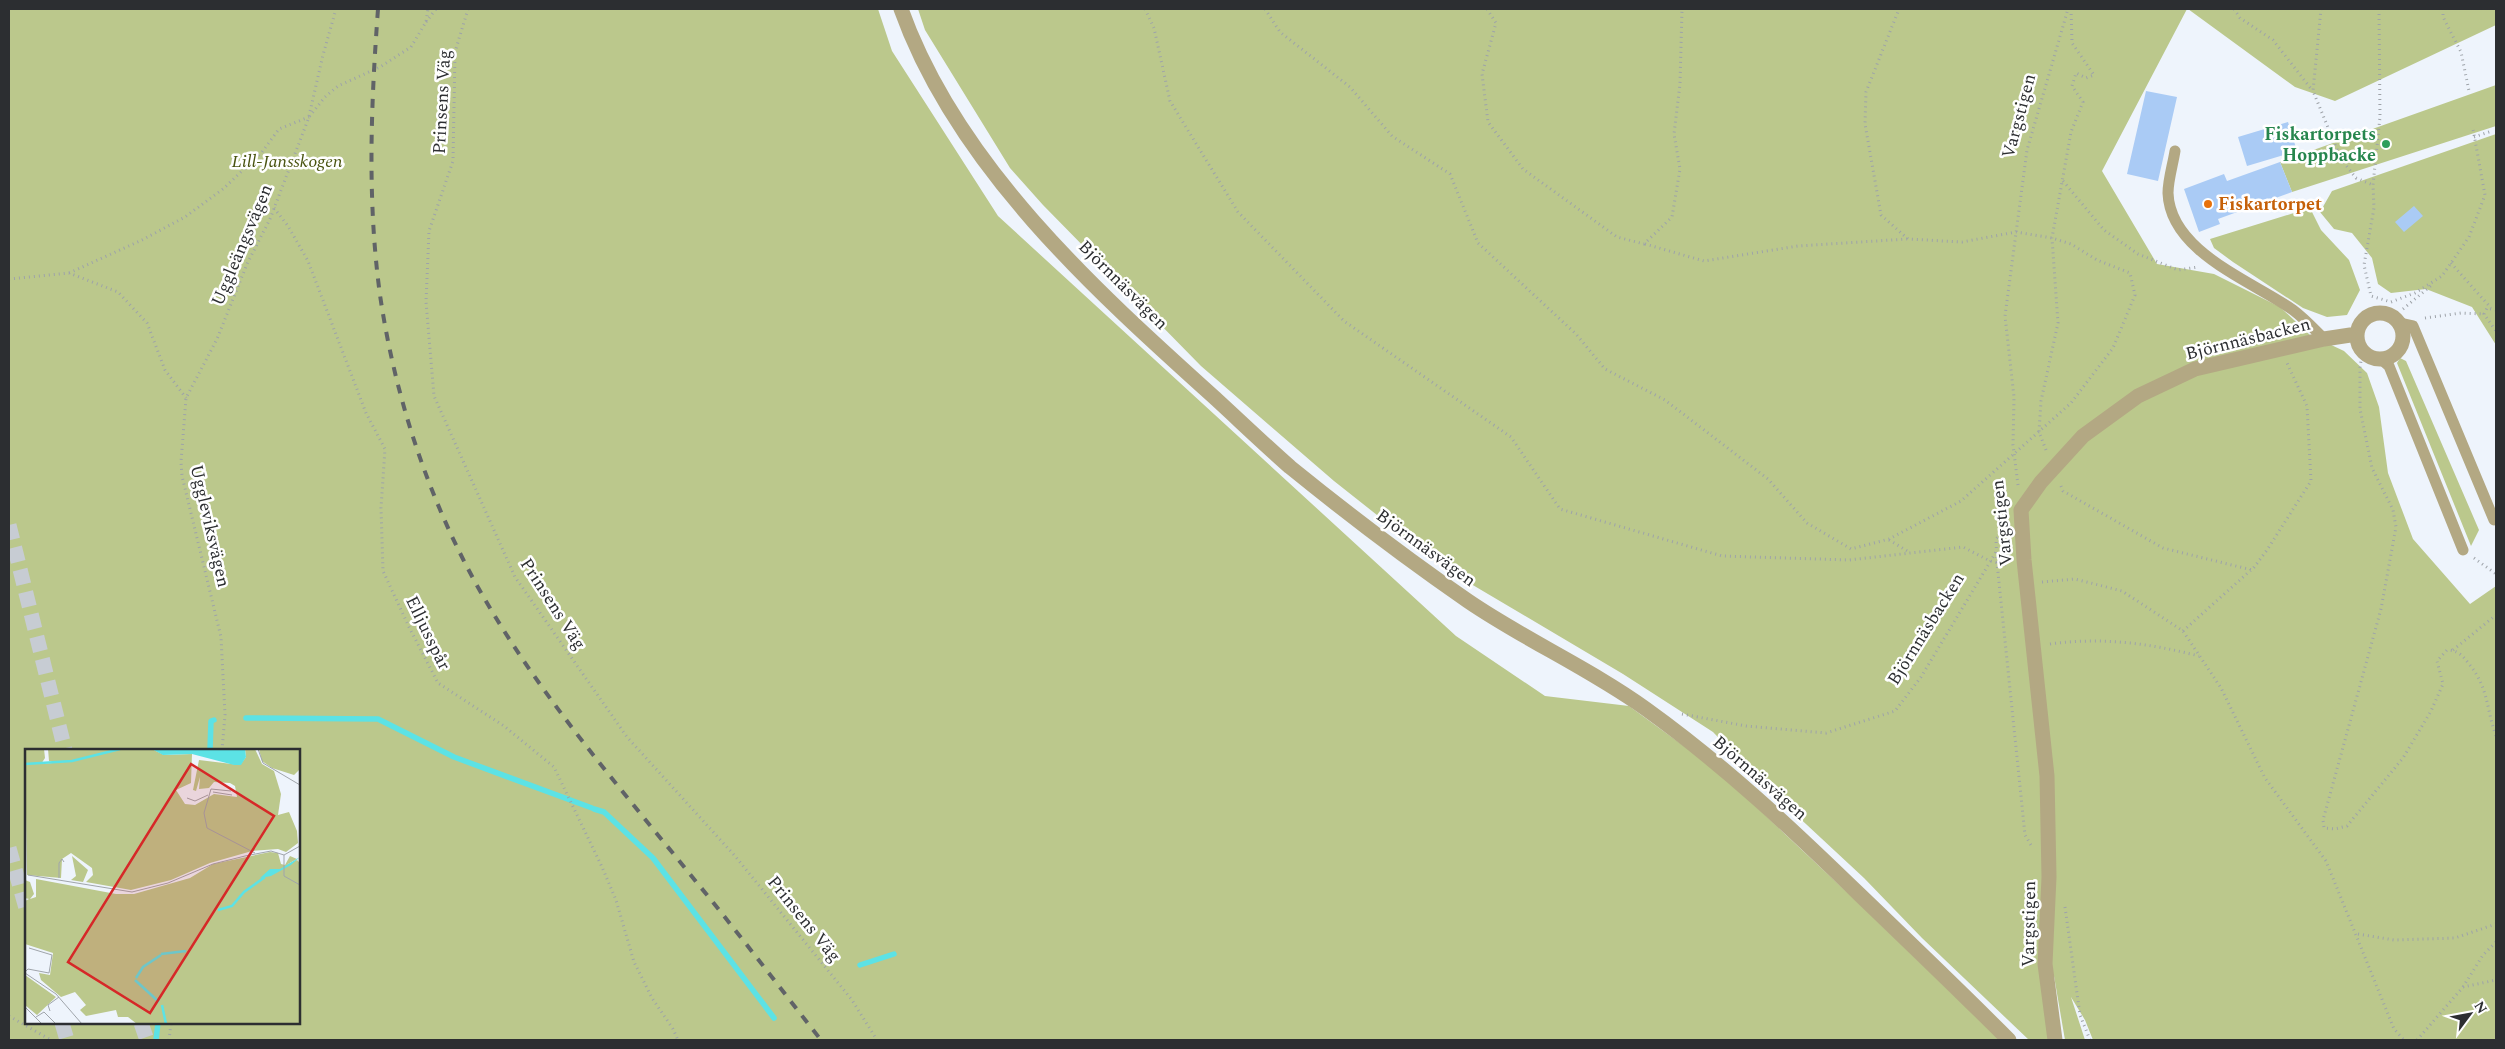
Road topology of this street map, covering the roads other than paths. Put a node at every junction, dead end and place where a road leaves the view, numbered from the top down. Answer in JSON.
{"nodes":[{"id":1,"x":901,"y":9,"type":"edge"},
{"id":2,"x":2175,"y":151,"type":"dead end"},
{"id":3,"x":2396,"y":320,"type":"junction"},
{"id":4,"x":2357,"y":334,"type":"junction"},
{"id":5,"x":2324,"y":339,"type":"junction"},
{"id":6,"x":2381,"y":359,"type":"junction"},
{"id":7,"x":2021,"y":510,"type":"joint"},
{"id":8,"x":2494,"y":520,"type":"dead end"},
{"id":9,"x":2463,"y":550,"type":"road end"},
{"id":10,"x":2009,"y":1040,"type":"edge"},
{"id":11,"x":2055,"y":1040,"type":"edge"}],
"edges":[{"from":1,"to":10,"type":"street","name":"Björnnäsvägen"},
{"from":2,"to":5,"type":"lane"},
{"from":3,"to":4,"type":"street"},
{"from":3,"to":6,"type":"street"},
{"from":3,"to":8,"type":"lane"},
{"from":4,"to":5,"type":"street","name":"Björnnäsbacken"},
{"from":4,"to":6,"type":"street"},
{"from":5,"to":7,"type":"street","name":"Björnnäsbacken"},
{"from":6,"to":9,"type":"lane"},
{"from":7,"to":11,"type":"street","name":"Vargstigen"}]}
